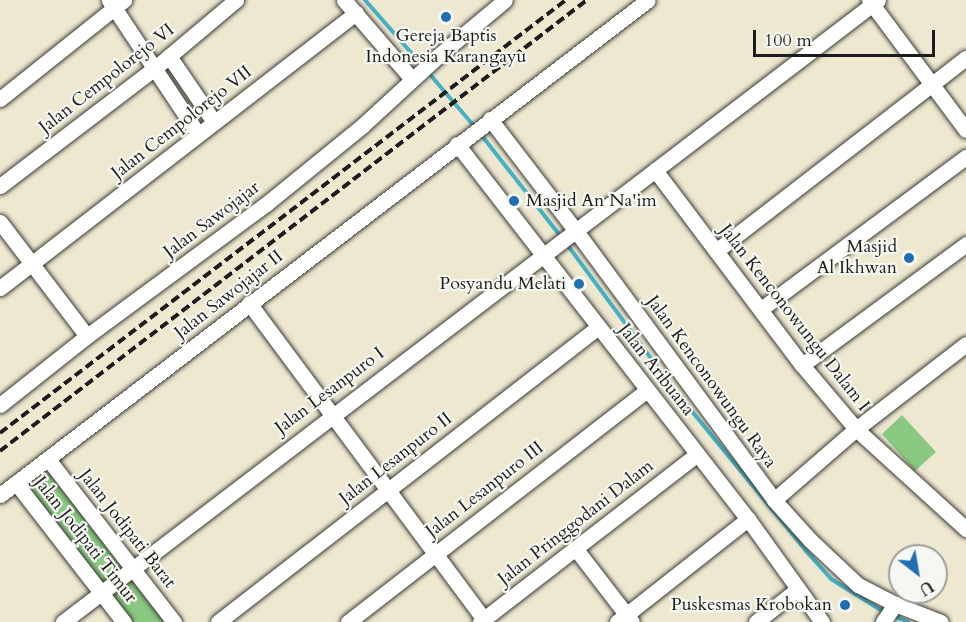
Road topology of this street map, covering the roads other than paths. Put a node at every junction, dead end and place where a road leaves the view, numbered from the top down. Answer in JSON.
{"nodes":[{"id":1,"x":236,"y":0,"type":"edge"},
{"id":2,"x":344,"y":0,"type":"edge"},
{"id":3,"x":505,"y":0,"type":"edge"},
{"id":4,"x":648,"y":0,"type":"edge"},
{"id":5,"x":873,"y":1,"type":"edge"},
{"id":6,"x":116,"y":3,"type":"edge"},
{"id":7,"x":356,"y":13,"type":"junction"},
{"id":8,"x":169,"y":56,"type":"junction"},
{"id":9,"x":966,"y":58,"type":"edge"},
{"id":10,"x":155,"y":68,"type":"junction"},
{"id":11,"x":414,"y":77,"type":"junction"},
{"id":12,"x":185,"y":80,"type":"junction"},
{"id":13,"x":932,"y":83,"type":"junction"},
{"id":14,"x":170,"y":90,"type":"junction"},
{"id":15,"x":0,"y":99,"type":"edge"},
{"id":16,"x":214,"y":122,"type":"junction"},
{"id":17,"x":481,"y":126,"type":"junction"},
{"id":18,"x":966,"y":130,"type":"edge"},
{"id":19,"x":198,"y":134,"type":"junction"},
{"id":20,"x":457,"y":144,"type":"junction"},
{"id":21,"x":966,"y":157,"type":"edge"},
{"id":22,"x":655,"y":170,"type":"junction"},
{"id":23,"x":0,"y":186,"type":"edge"},
{"id":24,"x":0,"y":222,"type":"edge"},
{"id":25,"x":573,"y":233,"type":"junction"},
{"id":26,"x":966,"y":244,"type":"edge"},
{"id":27,"x":548,"y":250,"type":"junction"},
{"id":28,"x":716,"y":251,"type":"junction"},
{"id":29,"x":32,"y":264,"type":"junction"},
{"id":30,"x":0,"y":288,"type":"edge"},
{"id":31,"x":249,"y":303,"type":"junction"},
{"id":32,"x":761,"y":309,"type":"junction"},
{"id":33,"x":598,"y":327,"type":"junction"},
{"id":34,"x":87,"y":336,"type":"junction"},
{"id":35,"x":966,"y":344,"type":"edge"},
{"id":36,"x":802,"y":365,"type":"junction"},
{"id":37,"x":647,"y":390,"type":"junction"},
{"id":38,"x":0,"y":405,"type":"edge"},
{"id":39,"x":331,"y":415,"type":"junction"},
{"id":40,"x":856,"y":429,"type":"junction"},
{"id":41,"x":696,"y":455,"type":"junction"},
{"id":42,"x":48,"y":459,"type":"junction"},
{"id":43,"x":16,"y":483,"type":"junction"},
{"id":44,"x":388,"y":489,"type":"junction"},
{"id":45,"x":0,"y":495,"type":"edge"},
{"id":46,"x":774,"y":500,"type":"junction"},
{"id":47,"x":748,"y":519,"type":"junction"},
{"id":48,"x":966,"y":529,"type":"edge"},
{"id":49,"x":575,"y":548,"type":"junction"},
{"id":50,"x":436,"y":554,"type":"junction"},
{"id":51,"x":132,"y":568,"type":"junction"},
{"id":52,"x":798,"y":589,"type":"junction"},
{"id":53,"x":102,"y":591,"type":"junction"},
{"id":54,"x":894,"y":606,"type":"junction"},
{"id":55,"x":482,"y":620,"type":"edge"},
{"id":56,"x":625,"y":620,"type":"edge"},
{"id":57,"x":63,"y":622,"type":"edge"},
{"id":58,"x":124,"y":622,"type":"edge"},
{"id":59,"x":174,"y":622,"type":"edge"},
{"id":60,"x":218,"y":622,"type":"edge"},
{"id":61,"x":348,"y":622,"type":"edge"},
{"id":62,"x":756,"y":622,"type":"edge"},
{"id":63,"x":822,"y":622,"type":"edge"},
{"id":64,"x":883,"y":622,"type":"edge"},
{"id":65,"x":941,"y":622,"type":"edge"}],
"edges":[{"from":1,"to":8,"type":"street","name":"Jalan Cempolorejo VI"},
{"from":2,"to":7,"type":"street"},
{"from":3,"to":11,"type":"street","name":"Jalan Sawojajar"},
{"from":4,"to":17,"type":"street","name":"Jalan Sawojajar II"},
{"from":5,"to":13,"type":"street"},
{"from":5,"to":22,"type":"street","name":"Jalan Lesanpuro I"},
{"from":6,"to":10,"type":"street"},
{"from":6,"to":15,"type":"street"},
{"from":7,"to":11,"type":"street"},
{"from":7,"to":16,"type":"street","name":"Jalan Cempolorejo VII"},
{"from":8,"to":10,"type":"street","name":"Jalan Cempolorejo VI"},
{"from":8,"to":12,"type":"street"},
{"from":9,"to":13,"type":"street"},
{"from":10,"to":14,"type":"street"},
{"from":10,"to":23,"type":"street","name":"Jalan Cempolorejo VI"},
{"from":11,"to":34,"type":"street","name":"Jalan Sawojajar"},
{"from":12,"to":14,"type":"street"},
{"from":12,"to":16,"type":"street"},
{"from":13,"to":18,"type":"street"},
{"from":13,"to":28,"type":"street"},
{"from":14,"to":19,"type":"street"},
{"from":16,"to":19,"type":"street","name":"Jalan Cempolorejo VII"},
{"from":17,"to":20,"type":"street","name":"Jalan Sawojajar II"},
{"from":17,"to":25,"type":"street","name":"Jalan Kenconowungu Raya"},
{"from":19,"to":29,"type":"street","name":"Jalan Cempolorejo VII"},
{"from":20,"to":27,"type":"street","name":"Jalan Aribuana"},
{"from":20,"to":31,"type":"street","name":"Jalan Sawojajar II"},
{"from":21,"to":32,"type":"street"},
{"from":22,"to":25,"type":"street","name":"Jalan Lesanpuro I"},
{"from":22,"to":28,"type":"street","name":"Jalan Kenconowungu Dalam I"},
{"from":24,"to":29,"type":"street"},
{"from":25,"to":27,"type":"street","name":"Jalan Lesanpuro I"},
{"from":25,"to":46,"type":"street","name":"Jalan Kenconowungu Raya"},
{"from":26,"to":36,"type":"street"},
{"from":27,"to":33,"type":"street","name":"Jalan Aribuana"},
{"from":27,"to":39,"type":"street","name":"Jalan Lesanpuro I"},
{"from":28,"to":32,"type":"street","name":"Jalan Kenconowungu Dalam I"},
{"from":29,"to":30,"type":"street","name":"Jalan Cempolorejo VII"},
{"from":29,"to":34,"type":"street"},
{"from":31,"to":39,"type":"street"},
{"from":31,"to":42,"type":"street","name":"Jalan Sawojajar II"},
{"from":32,"to":36,"type":"street","name":"Jalan Kenconowungu Dalam I"},
{"from":33,"to":37,"type":"street","name":"Jalan Aribuana"},
{"from":33,"to":44,"type":"street","name":"Jalan Lesanpuro II"},
{"from":34,"to":38,"type":"street","name":"Jalan Sawojajar"},
{"from":35,"to":40,"type":"street"},
{"from":36,"to":40,"type":"street","name":"Jalan Kenconowungu Dalam I"},
{"from":37,"to":41,"type":"street","name":"Jalan Aribuana"},
{"from":37,"to":50,"type":"street","name":"Jalan Lesanpuro III"},
{"from":39,"to":44,"type":"street"},
{"from":39,"to":51,"type":"street","name":"Jalan Lesanpuro I"},
{"from":40,"to":46,"type":"street"},
{"from":40,"to":48,"type":"street","name":"Jalan Kenconowungu Dalam I"},
{"from":41,"to":47,"type":"street","name":"Jalan Aribuana"},
{"from":41,"to":49,"type":"street","name":"Jalan Pringgodani Dalam"},
{"from":42,"to":43,"type":"street","name":"Jalan Sawojajar II"},
{"from":42,"to":51,"type":"street","name":"Jalan Jodipati Barat"},
{"from":43,"to":45,"type":"street","name":"Jalan Sawojajar II"},
{"from":43,"to":53,"type":"street","name":"Jalan Jodipati Timur"},
{"from":44,"to":50,"type":"street"},
{"from":44,"to":60,"type":"street","name":"Jalan Lesanpuro II"},
{"from":46,"to":54,"type":"street","name":"Jalan Kenconowungu Raya"},
{"from":47,"to":52,"type":"street","name":"Jalan Aribuana"},
{"from":47,"to":56,"type":"street"},
{"from":49,"to":55,"type":"street","name":"Jalan Pringgodani Dalam"},
{"from":49,"to":56,"type":"street"},
{"from":50,"to":55,"type":"street"},
{"from":50,"to":61,"type":"street","name":"Jalan Lesanpuro III"},
{"from":51,"to":53,"type":"street","name":"Jalan Lesanpuro I"},
{"from":51,"to":59,"type":"street","name":"Jalan Jodipati Barat"},
{"from":52,"to":62,"type":"street"},
{"from":52,"to":63,"type":"street","name":"Jalan Aribuana"},
{"from":53,"to":57,"type":"street","name":"Jalan Lesanpuro I"},
{"from":53,"to":58,"type":"street","name":"Jalan Jodipati Timur"},
{"from":54,"to":64,"type":"street"},
{"from":54,"to":65,"type":"street","name":"Jalan Kenconowungu Raya"}]}
